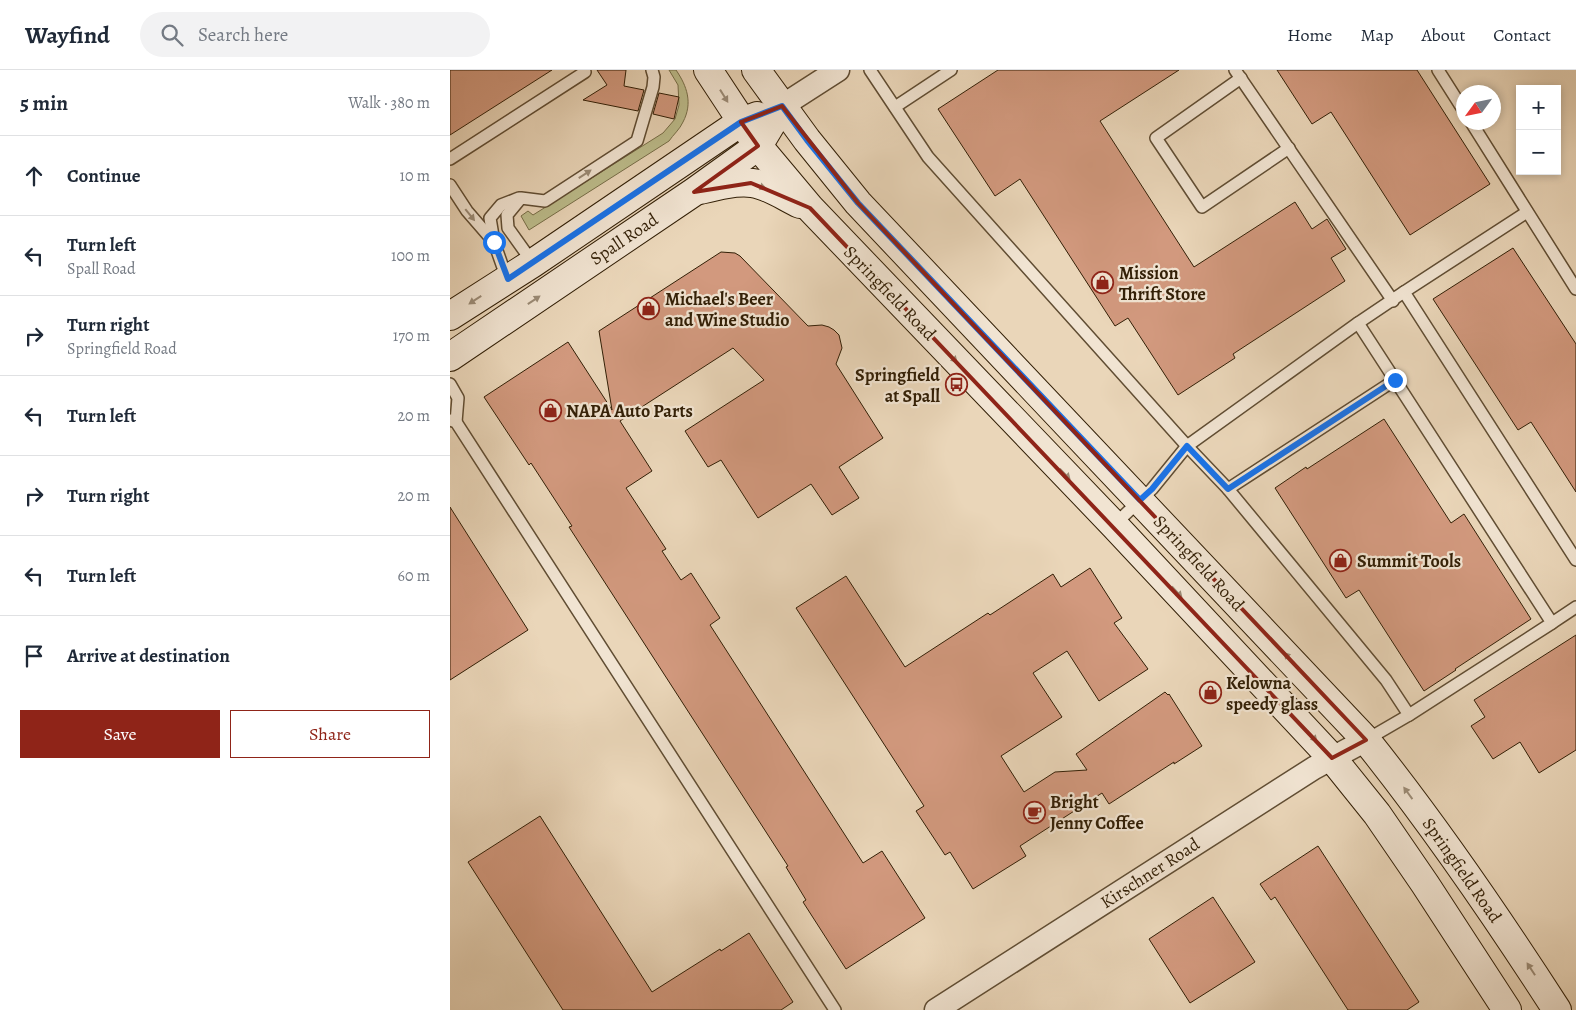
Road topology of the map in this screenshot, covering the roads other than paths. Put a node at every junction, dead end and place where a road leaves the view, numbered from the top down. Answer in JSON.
{"nodes":[{"id":1,"x":652,"y":70,"type":"edge"},
{"id":2,"x":708,"y":70,"type":"edge"},
{"id":3,"x":756,"y":70,"type":"edge"},
{"id":4,"x":838,"y":70,"type":"edge"},
{"id":5,"x":870,"y":70,"type":"edge"},
{"id":6,"x":950,"y":70,"type":"edge"},
{"id":7,"x":1438,"y":70,"type":"edge"},
{"id":8,"x":585,"y":72,"type":"dead end"},
{"id":9,"x":1238,"y":74,"type":"edge"},
{"id":10,"x":1456,"y":98,"type":"edge"},
{"id":11,"x":782,"y":106,"type":"junction"},
{"id":12,"x":895,"y":106,"type":"junction"},
{"id":13,"x":741,"y":122,"type":"junction"},
{"id":14,"x":1476,"y":130,"type":"edge"},
{"id":15,"x":758,"y":146,"type":"junction"},
{"id":16,"x":1289,"y":148,"type":"junction"},
{"id":17,"x":450,"y":159,"type":"edge"},
{"id":18,"x":450,"y":184,"type":"edge"},
{"id":19,"x":694,"y":192,"type":"junction"},
{"id":20,"x":521,"y":198,"type":"junction"},
{"id":21,"x":810,"y":208,"type":"junction"},
{"id":22,"x":1527,"y":212,"type":"junction"},
{"id":23,"x":494,"y":242,"type":"junction"},
{"id":24,"x":533,"y":263,"type":"junction"},
{"id":25,"x":508,"y":279,"type":"junction"},
{"id":26,"x":1576,"y":289,"type":"edge"},
{"id":27,"x":1404,"y":292,"type":"junction"},
{"id":28,"x":1392,"y":301,"type":"junction"},
{"id":29,"x":450,"y":316,"type":"edge"},
{"id":30,"x":1358,"y":324,"type":"junction"},
{"id":31,"x":450,"y":356,"type":"edge"},
{"id":32,"x":1395,"y":380,"type":"junction"},
{"id":33,"x":450,"y":384,"type":"edge"},
{"id":34,"x":453,"y":421,"type":"edge"},
{"id":35,"x":1187,"y":446,"type":"junction"},
{"id":36,"x":1228,"y":489,"type":"junction"},
{"id":37,"x":1140,"y":500,"type":"junction"},
{"id":38,"x":1114,"y":525,"type":"junction"},
{"id":39,"x":1576,"y":560,"type":"edge"},
{"id":40,"x":1576,"y":607,"type":"edge"},
{"id":41,"x":1552,"y":623,"type":"junction"},
{"id":42,"x":1409,"y":715,"type":"junction"},
{"id":43,"x":1366,"y":740,"type":"junction"},
{"id":44,"x":1332,"y":758,"type":"junction"},
{"id":45,"x":836,"y":1010,"type":"edge"},
{"id":46,"x":936,"y":1010,"type":"edge"},
{"id":47,"x":1507,"y":1010,"type":"edge"},
{"id":48,"x":1557,"y":1010,"type":"edge"}],
"edges":[{"from":20,"to":1,"type":"lane","one_way":true},
{"from":2,"to":13,"type":"main road","name":"Springfield Road","one_way":true},
{"from":3,"to":11,"type":"main road","name":"Springfield Road"},
{"from":4,"to":11,"type":"street","name":"Spall Road"},
{"from":5,"to":12,"type":"lane"},
{"from":6,"to":12,"type":"lane"},
{"from":7,"to":10,"type":"lane"},
{"from":8,"to":17,"type":"lane"},
{"from":9,"to":16,"type":"lane"},
{"from":9,"to":16,"type":"lane"},
{"from":11,"to":13,"type":"main road","name":"Spall Road"},
{"from":11,"to":15,"type":"main road","name":"Spall Road"},
{"from":11,"to":37,"type":"main road","name":"Springfield Road"},
{"from":12,"to":35,"type":"lane"},
{"from":13,"to":15,"type":"main road","name":"Springfield Road"},
{"from":13,"to":24,"type":"main road","name":"Spall Road"},
{"from":14,"to":22,"type":"lane"},
{"from":15,"to":19,"type":"main road","name":"Spall Road"},
{"from":15,"to":21,"type":"main road","name":"Springfield Road"},
{"from":16,"to":28,"type":"lane"},
{"from":18,"to":23,"type":"lane","one_way":true},
{"from":19,"to":21,"type":"main road","one_way":true},
{"from":31,"to":19,"type":"main road","name":"Spall Road","one_way":true},
{"from":20,"to":23,"type":"lane"},
{"from":20,"to":24,"type":"lane"},
{"from":21,"to":38,"type":"main road","name":"Springfield Road","one_way":true},
{"from":22,"to":26,"type":"lane"},
{"from":22,"to":27,"type":"lane"},
{"from":23,"to":25,"type":"lane"},
{"from":24,"to":25,"type":"main road","name":"Spall Road"},
{"from":25,"to":29,"type":"main road","name":"Spall Road","one_way":true},
{"from":27,"to":28,"type":"lane"},
{"from":27,"to":39,"type":"lane"},
{"from":28,"to":30,"type":"lane"},
{"from":30,"to":32,"type":"lane"},
{"from":30,"to":35,"type":"lane"},
{"from":32,"to":36,"type":"lane"},
{"from":32,"to":41,"type":"lane"},
{"from":33,"to":34,"type":"lane"},
{"from":34,"to":45,"type":"lane"},
{"from":35,"to":36,"type":"lane"},
{"from":35,"to":37,"type":"lane"},
{"from":36,"to":42,"type":"lane"},
{"from":37,"to":38,"type":"lane"},
{"from":43,"to":37,"type":"main road","name":"Springfield Road","one_way":true},
{"from":38,"to":44,"type":"main road","name":"Springfield Road","one_way":true},
{"from":40,"to":41,"type":"lane"},
{"from":41,"to":42,"type":"lane"},
{"from":42,"to":43,"type":"lane"},
{"from":43,"to":44,"type":"street","name":"Kirschner Road"},
{"from":48,"to":43,"type":"main road","name":"Springfield Road","one_way":true},
{"from":44,"to":46,"type":"street","name":"Kirschner Road"},
{"from":44,"to":47,"type":"main road","name":"Springfield Road"}]}
